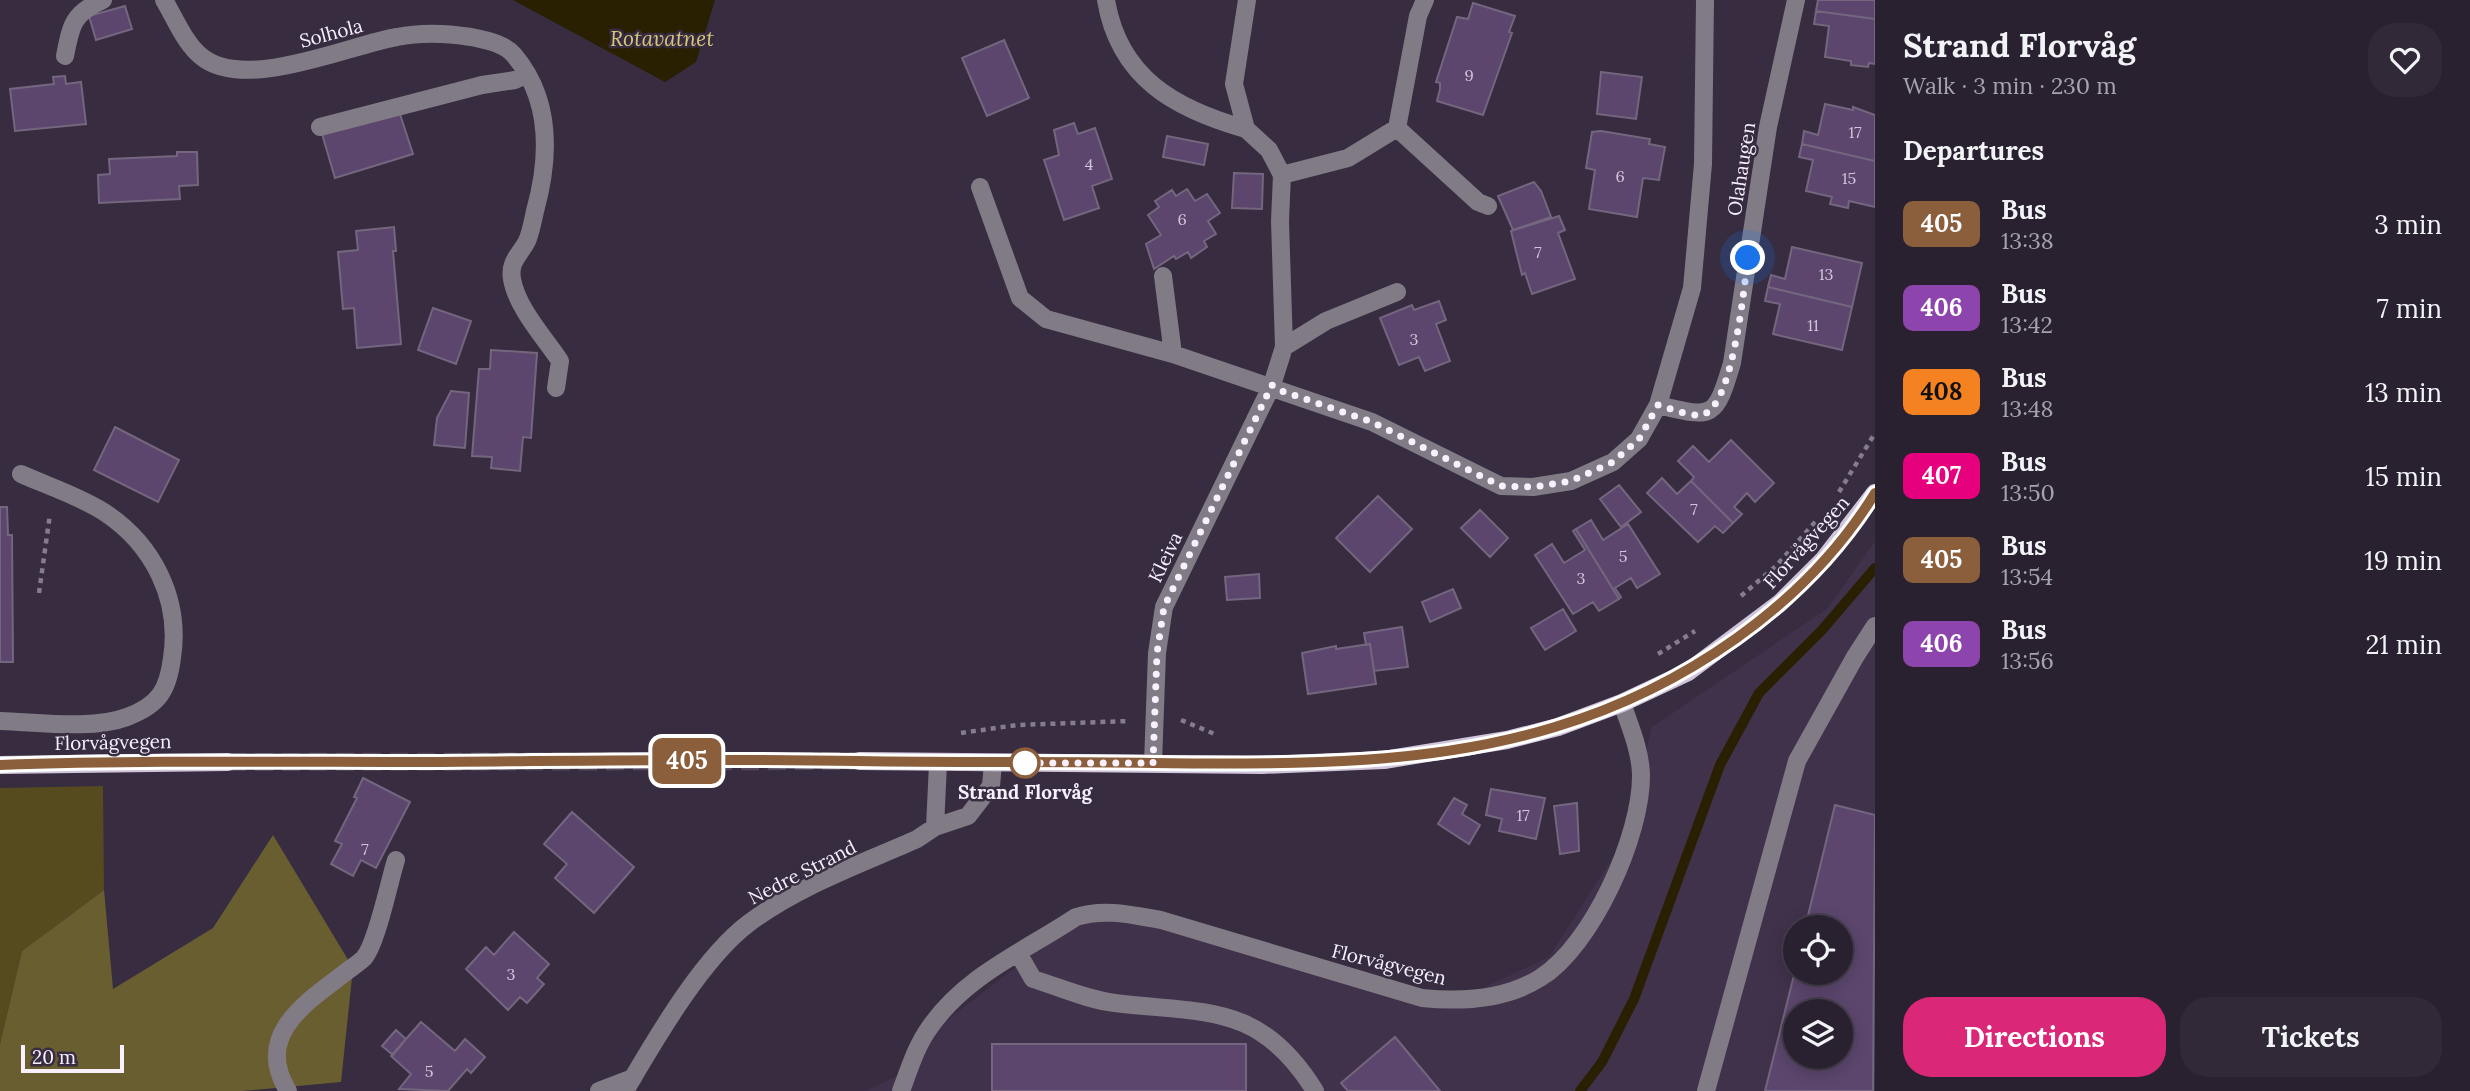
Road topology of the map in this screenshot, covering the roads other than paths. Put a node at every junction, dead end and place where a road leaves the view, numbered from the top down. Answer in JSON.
{"nodes":[{"id":1,"x":103,"y":0,"type":"edge"},
{"id":2,"x":164,"y":0,"type":"edge"},
{"id":3,"x":1106,"y":0,"type":"edge"},
{"id":4,"x":1247,"y":0,"type":"edge"},
{"id":5,"x":1425,"y":0,"type":"edge"},
{"id":6,"x":1705,"y":0,"type":"edge"},
{"id":7,"x":1796,"y":0,"type":"edge"},
{"id":8,"x":65,"y":56,"type":"dead end"},
{"id":9,"x":527,"y":74,"type":"junction"},
{"id":10,"x":320,"y":127,"type":"dead end"},
{"id":11,"x":1397,"y":128,"type":"junction"},
{"id":12,"x":1246,"y":130,"type":"junction"},
{"id":13,"x":1282,"y":175,"type":"junction"},
{"id":14,"x":980,"y":187,"type":"dead end"},
{"id":15,"x":1488,"y":206,"type":"dead end"},
{"id":16,"x":1163,"y":276,"type":"dead end"},
{"id":17,"x":1397,"y":292,"type":"dead end"},
{"id":18,"x":1284,"y":347,"type":"junction"},
{"id":19,"x":1172,"y":354,"type":"junction"},
{"id":20,"x":1272,"y":385,"type":"junction"},
{"id":21,"x":556,"y":388,"type":"dead end"},
{"id":22,"x":1658,"y":405,"type":"junction"},
{"id":23,"x":21,"y":474,"type":"dead end"},
{"id":24,"x":1875,"y":493,"type":"edge"},
{"id":25,"x":1875,"y":626,"type":"edge"},
{"id":26,"x":1622,"y":703,"type":"junction"},
{"id":27,"x":0,"y":721,"type":"edge"},
{"id":28,"x":859,"y":761,"type":"tunnel mouth"},
{"id":29,"x":228,"y":762,"type":"tunnel mouth"},
{"id":30,"x":1153,"y":763,"type":"junction"},
{"id":31,"x":938,"y":764,"type":"junction"},
{"id":32,"x":993,"y":764,"type":"junction"},
{"id":33,"x":0,"y":765,"type":"edge"},
{"id":34,"x":935,"y":827,"type":"junction"},
{"id":35,"x":396,"y":860,"type":"dead end"},
{"id":36,"x":1018,"y":953,"type":"junction"},
{"id":37,"x":629,"y":1084,"type":"edge"},
{"id":38,"x":288,"y":1091,"type":"edge"},
{"id":39,"x":599,"y":1091,"type":"edge"},
{"id":40,"x":901,"y":1091,"type":"edge"},
{"id":41,"x":1315,"y":1091,"type":"edge"},
{"id":42,"x":1706,"y":1091,"type":"edge"}],
"edges":[{"from":1,"to":8,"type":"street"},
{"from":2,"to":9,"type":"street","name":"Solhola"},
{"from":3,"to":12,"type":"street"},
{"from":4,"to":12,"type":"street"},
{"from":5,"to":11,"type":"street"},
{"from":6,"to":22,"type":"street","name":"Olahaugen"},
{"from":7,"to":22,"type":"street","name":"Olahaugen"},
{"from":9,"to":10,"type":"street"},
{"from":9,"to":21,"type":"street","name":"Solhola"},
{"from":11,"to":13,"type":"street"},
{"from":11,"to":15,"type":"street"},
{"from":12,"to":13,"type":"street"},
{"from":13,"to":18,"type":"street","name":"Kleiva"},
{"from":14,"to":19,"type":"street"},
{"from":16,"to":19,"type":"street"},
{"from":17,"to":18,"type":"street"},
{"from":18,"to":20,"type":"street","name":"Kleiva"},
{"from":19,"to":20,"type":"street"},
{"from":20,"to":22,"type":"street","name":"Olahaugen"},
{"from":20,"to":30,"type":"street","name":"Kleiva"},
{"from":23,"to":27,"type":"street"},
{"from":24,"to":26,"type":"main road","name":"Florvågvegen"},
{"from":25,"to":42,"type":"street"},
{"from":26,"to":30,"type":"main road","name":"Florvågvegen"},
{"from":26,"to":36,"type":"street","name":"Florvågvegen"},
{"from":28,"to":31,"type":"main road","name":"Florvågvegen"},
{"from":29,"to":33,"type":"main road","name":"Florvågvegen"},
{"from":30,"to":32,"type":"main road","name":"Florvågvegen"},
{"from":31,"to":32,"type":"main road","name":"Florvågvegen"},
{"from":31,"to":34,"type":"street"},
{"from":32,"to":34,"type":"street","name":"Nedre Strand"},
{"from":34,"to":37,"type":"street","name":"Nedre Strand"},
{"from":35,"to":38,"type":"street"},
{"from":36,"to":40,"type":"street","name":"Florvågvegen"},
{"from":36,"to":41,"type":"street"},
{"from":37,"to":39,"type":"street","name":"Nedre Strand"}]}
